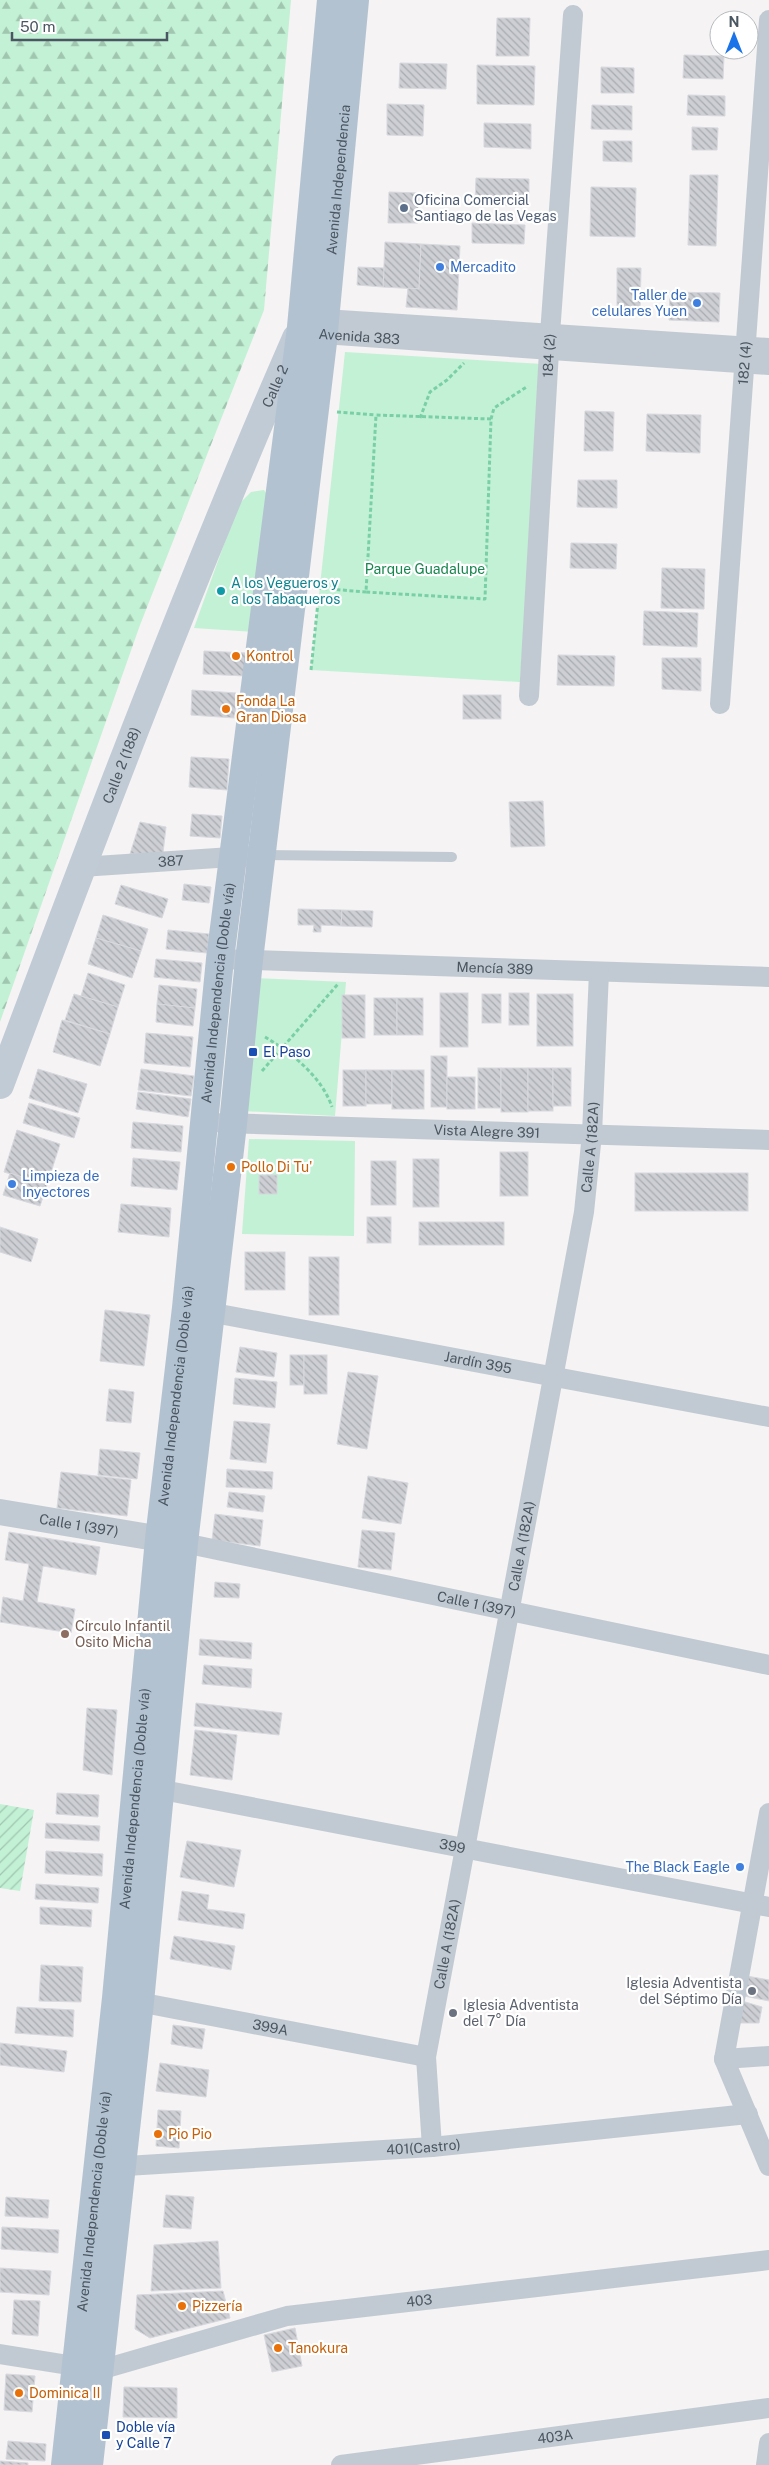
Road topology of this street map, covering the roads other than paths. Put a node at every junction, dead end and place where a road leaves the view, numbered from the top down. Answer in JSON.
{"nodes":[{"id":1,"x":331,"y":0,"type":"edge"},
{"id":2,"x":355,"y":0,"type":"edge"},
{"id":3,"x":573,"y":15,"type":"dead end"},
{"id":4,"x":769,"y":20,"type":"edge"},
{"id":5,"x":317,"y":335,"type":"junction"},
{"id":6,"x":550,"y":342,"type":"junction"},
{"id":7,"x":769,"y":348,"type":"edge"},
{"id":8,"x":745,"y":355,"type":"junction"},
{"id":9,"x":769,"y":365,"type":"edge"},
{"id":10,"x":249,"y":446,"type":"joint"},
{"id":11,"x":530,"y":696,"type":"dead end"},
{"id":12,"x":720,"y":704,"type":"dead end"},
{"id":13,"x":261,"y":855,"type":"junction"},
{"id":14,"x":232,"y":857,"type":"junction"},
{"id":15,"x":452,"y":857,"type":"dead end"},
{"id":16,"x":82,"y":867,"type":"junction"},
{"id":17,"x":220,"y":959,"type":"junction"},
{"id":18,"x":249,"y":960,"type":"junction"},
{"id":19,"x":600,"y":972,"type":"junction"},
{"id":20,"x":769,"y":977,"type":"edge"},
{"id":21,"x":0,"y":1085,"type":"edge"},
{"id":22,"x":206,"y":1123,"type":"junction"},
{"id":23,"x":233,"y":1124,"type":"junction"},
{"id":24,"x":592,"y":1134,"type":"junction"},
{"id":25,"x":769,"y":1140,"type":"edge"},
{"id":26,"x":198,"y":1310,"type":"junction"},
{"id":27,"x":554,"y":1375,"type":"junction"},
{"id":28,"x":769,"y":1417,"type":"edge"},
{"id":29,"x":0,"y":1512,"type":"edge"},
{"id":30,"x":172,"y":1541,"type":"junction"},
{"id":31,"x":508,"y":1611,"type":"junction"},
{"id":32,"x":769,"y":1665,"type":"edge"},
{"id":33,"x":148,"y":1787,"type":"junction"},
{"id":34,"x":769,"y":1813,"type":"edge"},
{"id":35,"x":465,"y":1849,"type":"junction"},
{"id":36,"x":760,"y":1905,"type":"edge"},
{"id":37,"x":128,"y":2000,"type":"junction"},
{"id":38,"x":769,"y":2056,"type":"edge"},
{"id":39,"x":426,"y":2057,"type":"junction"},
{"id":40,"x":724,"y":2059,"type":"junction"},
{"id":41,"x":748,"y":2114,"type":"junction"},
{"id":42,"x":432,"y":2147,"type":"junction"},
{"id":43,"x":769,"y":2166,"type":"edge"},
{"id":44,"x":109,"y":2167,"type":"junction"},
{"id":45,"x":769,"y":2260,"type":"edge"},
{"id":46,"x":0,"y":2354,"type":"edge"},
{"id":47,"x":88,"y":2369,"type":"junction"},
{"id":48,"x":769,"y":2408,"type":"edge"},
{"id":49,"x":769,"y":2443,"type":"edge"},
{"id":50,"x":65,"y":2465,"type":"edge"},
{"id":51,"x":89,"y":2465,"type":"edge"},
{"id":52,"x":340,"y":2465,"type":"edge"},
{"id":53,"x":766,"y":2465,"type":"edge"}],
"edges":[{"from":1,"to":5,"type":"main road","name":"Avenida Independencia"},
{"from":2,"to":5,"type":"main road","name":"Avenida Independencia"},
{"from":3,"to":6,"type":"street","name":"184 (2)"},
{"from":4,"to":8,"type":"street","name":"182 (4)"},
{"from":5,"to":6,"type":"street","name":"Avenida 383"},
{"from":5,"to":10,"type":"main road","name":"Calle 2"},
{"from":5,"to":13,"type":"main road","name":"Avenida Independencia (Doble vía)"},
{"from":5,"to":14,"type":"main road","name":"Avenida Independencia (Doble vía)"},
{"from":6,"to":8,"type":"street","name":"Avenida 383"},
{"from":6,"to":11,"type":"street","name":"184 (2)"},
{"from":7,"to":8,"type":"street","name":"Avenida 383"},
{"from":8,"to":9,"type":"street","name":"Avenida 383"},
{"from":8,"to":12,"type":"street","name":"182 (4)"},
{"from":10,"to":16,"type":"main road","name":"Calle 2 (188)"},
{"from":13,"to":14,"type":"street","name":"387"},
{"from":13,"to":15,"type":"lane"},
{"from":13,"to":18,"type":"main road","name":"Avenida Independencia (Doble vía)"},
{"from":14,"to":16,"type":"street","name":"387"},
{"from":14,"to":17,"type":"main road","name":"Avenida Independencia (Doble vía)"},
{"from":16,"to":21,"type":"main road","name":"Calle 2 (188)"},
{"from":17,"to":18,"type":"street","name":"Mencía 389"},
{"from":17,"to":22,"type":"main road","name":"Avenida Independencia (Doble vía)"},
{"from":18,"to":19,"type":"street","name":"Mencía 389"},
{"from":18,"to":23,"type":"main road","name":"Avenida Independencia (Doble vía)"},
{"from":19,"to":20,"type":"street","name":"Mencía 389"},
{"from":19,"to":24,"type":"street","name":"Calle A (182A)"},
{"from":22,"to":23,"type":"street","name":"Vista Alegre 391"},
{"from":22,"to":26,"type":"main road","name":"Avenida Independencia (Doble vía)"},
{"from":23,"to":24,"type":"street","name":"Vista Alegre 391"},
{"from":23,"to":26,"type":"main road","name":"Avenida Independencia (Doble vía)"},
{"from":24,"to":25,"type":"street","name":"Vista Alegre 391"},
{"from":24,"to":27,"type":"street","name":"Calle A (182A)"},
{"from":26,"to":27,"type":"street","name":"Jardín 395"},
{"from":26,"to":30,"type":"main road","name":"Avenida Independencia (Doble vía)"},
{"from":27,"to":28,"type":"street","name":"Jardín 395"},
{"from":27,"to":31,"type":"street","name":"Calle A (182A)"},
{"from":29,"to":30,"type":"street","name":"Calle 1 (397)"},
{"from":30,"to":31,"type":"street","name":"Calle 1 (397)"},
{"from":30,"to":33,"type":"main road","name":"Avenida Independencia (Doble vía)"},
{"from":31,"to":32,"type":"street","name":"Calle 1 (397)"},
{"from":31,"to":35,"type":"street","name":"Calle A (182A)"},
{"from":33,"to":35,"type":"street","name":"399"},
{"from":33,"to":37,"type":"main road","name":"Avenida Independencia (Doble vía)"},
{"from":34,"to":36,"type":"street"},
{"from":35,"to":36,"type":"street","name":"399"},
{"from":35,"to":39,"type":"street","name":"Calle A (182A)"},
{"from":36,"to":40,"type":"street"},
{"from":37,"to":39,"type":"street","name":"399A"},
{"from":37,"to":44,"type":"main road","name":"Avenida Independencia (Doble vía)"},
{"from":38,"to":40,"type":"street"},
{"from":39,"to":42,"type":"street","name":"Calle A (182A)"},
{"from":40,"to":41,"type":"street"},
{"from":41,"to":42,"type":"street","name":"401(Castro)"},
{"from":41,"to":43,"type":"street"},
{"from":42,"to":44,"type":"street","name":"401(Castro)"},
{"from":44,"to":47,"type":"main road","name":"Avenida Independencia (Doble vía)"},
{"from":45,"to":47,"type":"street","name":"403"},
{"from":46,"to":47,"type":"street"},
{"from":47,"to":50,"type":"main road","name":"Avenida Independencia (Doble vía)"},
{"from":47,"to":51,"type":"main road","name":"Avenida Independencia (Doble vía)"},
{"from":48,"to":52,"type":"street","name":"403A"},
{"from":49,"to":53,"type":"street"}]}
